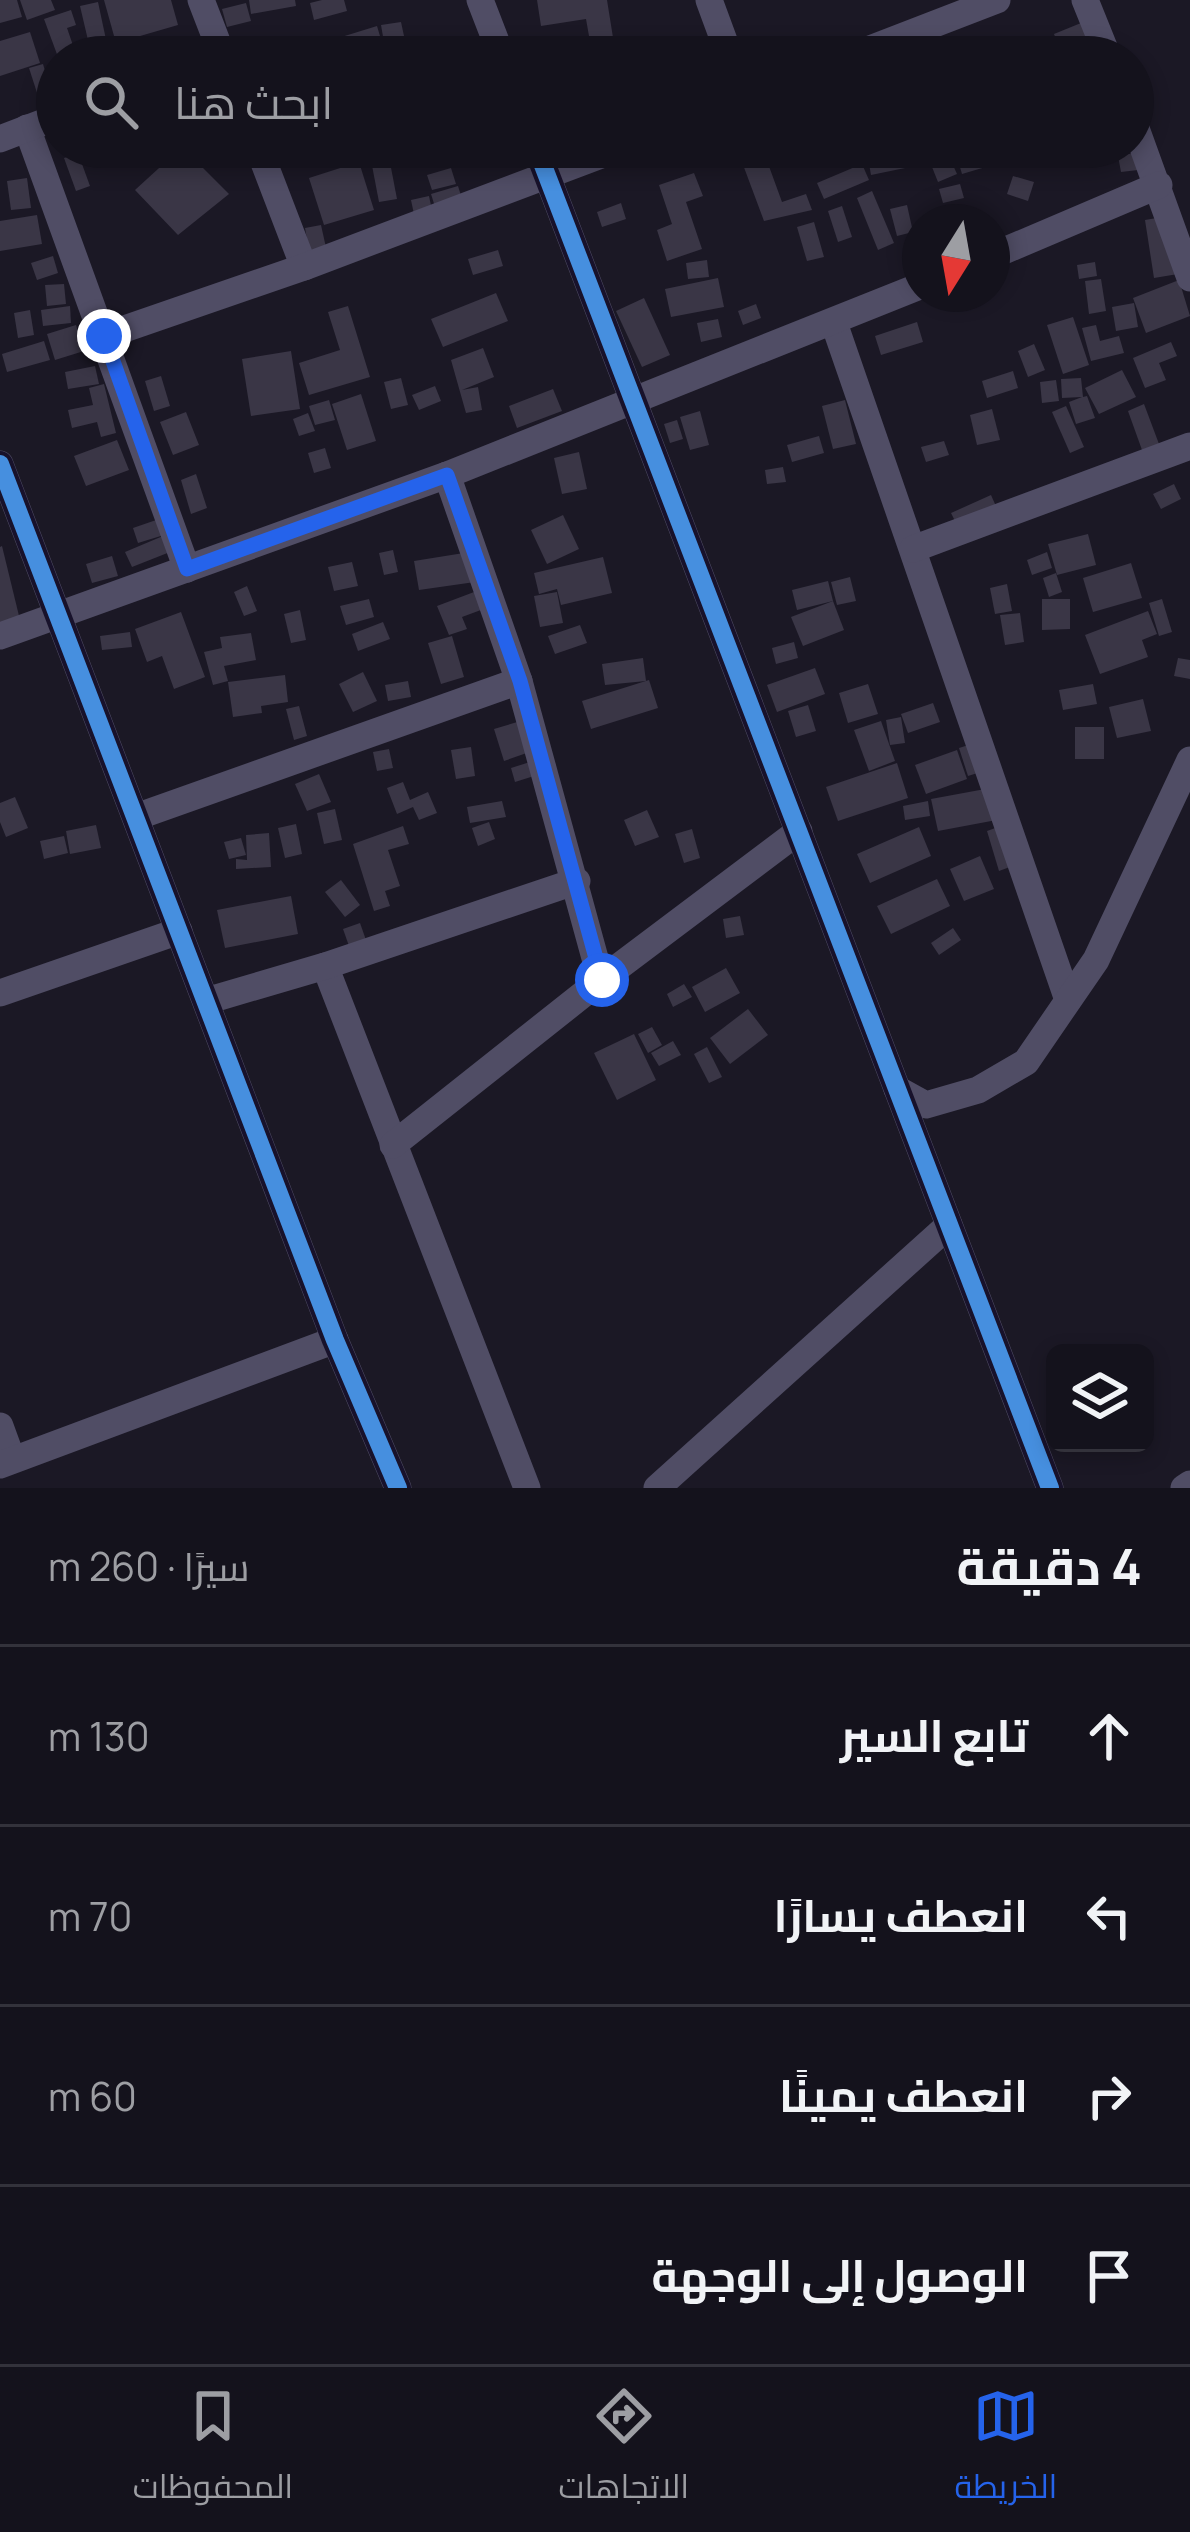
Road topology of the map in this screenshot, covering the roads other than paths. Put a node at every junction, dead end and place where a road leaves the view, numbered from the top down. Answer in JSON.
{"nodes":[{"id":1,"x":201,"y":0,"type":"edge"},
{"id":2,"x":480,"y":0,"type":"edge"},
{"id":3,"x":709,"y":0,"type":"edge"},
{"id":4,"x":997,"y":0,"type":"edge"},
{"id":5,"x":1085,"y":0,"type":"edge"},
{"id":6,"x":212,"y":36,"type":"edge"},
{"id":7,"x":494,"y":36,"type":"edge"},
{"id":8,"x":722,"y":36,"type":"edge"},
{"id":9,"x":904,"y":36,"type":"edge"},
{"id":10,"x":1100,"y":36,"type":"edge"},
{"id":11,"x":36,"y":124,"type":"edge"},
{"id":12,"x":27,"y":128,"type":"junction"},
{"id":13,"x":0,"y":139,"type":"edge"},
{"id":14,"x":36,"y":152,"type":"edge"},
{"id":15,"x":42,"y":168,"type":"edge"},
{"id":16,"x":266,"y":168,"type":"edge"},
{"id":17,"x":544,"y":168,"type":"edge"},
{"id":18,"x":570,"y":168,"type":"edge"},
{"id":19,"x":1152,"y":168,"type":"edge"},
{"id":20,"x":548,"y":177,"type":"junction"},
{"id":21,"x":1159,"y":185,"type":"junction"},
{"id":22,"x":1010,"y":248,"type":"edge"},
{"id":23,"x":304,"y":266,"type":"junction"},
{"id":24,"x":1190,"y":278,"type":"edge"},
{"id":25,"x":902,"y":294,"type":"edge"},
{"id":26,"x":834,"y":323,"type":"junction"},
{"id":27,"x":104,"y":336,"type":"junction"},
{"id":28,"x":633,"y":400,"type":"junction"},
{"id":29,"x":1190,"y":446,"type":"edge"},
{"id":30,"x":0,"y":464,"type":"edge"},
{"id":31,"x":447,"y":475,"type":"junction"},
{"id":32,"x":913,"y":549,"type":"junction"},
{"id":33,"x":187,"y":569,"type":"junction"},
{"id":34,"x":56,"y":616,"type":"junction"},
{"id":35,"x":0,"y":636,"type":"edge"},
{"id":36,"x":520,"y":681,"type":"junction"},
{"id":37,"x":1190,"y":760,"type":"edge"},
{"id":38,"x":136,"y":817,"type":"junction"},
{"id":39,"x":799,"y":832,"type":"junction"},
{"id":40,"x":577,"y":881,"type":"junction"},
{"id":41,"x":179,"y":931,"type":"junction"},
{"id":42,"x":325,"y":966,"type":"junction"},
{"id":43,"x":602,"y":980,"type":"junction"},
{"id":44,"x":0,"y":993,"type":"edge"},
{"id":45,"x":1068,"y":1000,"type":"junction"},
{"id":46,"x":206,"y":1001,"type":"junction"},
{"id":47,"x":897,"y":1088,"type":"junction"},
{"id":48,"x":393,"y":1145,"type":"junction"},
{"id":49,"x":950,"y":1225,"type":"junction"},
{"id":50,"x":335,"y":1340,"type":"junction"},
{"id":51,"x":0,"y":1426,"type":"edge"},
{"id":52,"x":6,"y":1462,"type":"edge"},
{"id":53,"x":398,"y":1488,"type":"edge"},
{"id":54,"x":527,"y":1488,"type":"edge"},
{"id":55,"x":657,"y":1488,"type":"edge"},
{"id":56,"x":1050,"y":1488,"type":"edge"}],
"edges":[{"from":1,"to":6,"type":"street"},
{"from":2,"to":7,"type":"street"},
{"from":3,"to":8,"type":"street"},
{"from":4,"to":9,"type":"street"},
{"from":5,"to":10,"type":"street"},
{"from":11,"to":12,"type":"street"},
{"from":12,"to":13,"type":"street"},
{"from":12,"to":14,"type":"street"},
{"from":15,"to":27,"type":"street"},
{"from":16,"to":23,"type":"street"},
{"from":17,"to":20,"type":"street"},
{"from":18,"to":20,"type":"street"},
{"from":19,"to":21,"type":"street"},
{"from":20,"to":23,"type":"street"},
{"from":20,"to":28,"type":"street"},
{"from":21,"to":22,"type":"street"},
{"from":21,"to":24,"type":"street"},
{"from":23,"to":27,"type":"street"},
{"from":25,"to":26,"type":"street"},
{"from":26,"to":28,"type":"street"},
{"from":26,"to":32,"type":"street"},
{"from":27,"to":33,"type":"street"},
{"from":28,"to":31,"type":"street"},
{"from":28,"to":39,"type":"street"},
{"from":29,"to":32,"type":"street"},
{"from":30,"to":34,"type":"street"},
{"from":31,"to":33,"type":"street"},
{"from":31,"to":36,"type":"street"},
{"from":32,"to":45,"type":"street"},
{"from":33,"to":34,"type":"street"},
{"from":34,"to":35,"type":"street"},
{"from":34,"to":38,"type":"street"},
{"from":36,"to":38,"type":"street"},
{"from":36,"to":40,"type":"street"},
{"from":37,"to":45,"type":"street"},
{"from":38,"to":41,"type":"street"},
{"from":39,"to":43,"type":"street"},
{"from":39,"to":47,"type":"street"},
{"from":40,"to":42,"type":"street"},
{"from":40,"to":43,"type":"street"},
{"from":41,"to":44,"type":"street"},
{"from":41,"to":46,"type":"street"},
{"from":42,"to":46,"type":"street"},
{"from":42,"to":48,"type":"street"},
{"from":43,"to":48,"type":"street"},
{"from":45,"to":47,"type":"street"},
{"from":46,"to":50,"type":"street"},
{"from":47,"to":49,"type":"street"},
{"from":48,"to":54,"type":"street"},
{"from":49,"to":55,"type":"street"},
{"from":49,"to":56,"type":"street"},
{"from":50,"to":52,"type":"street"},
{"from":50,"to":53,"type":"street"},
{"from":51,"to":52,"type":"street"}]}
